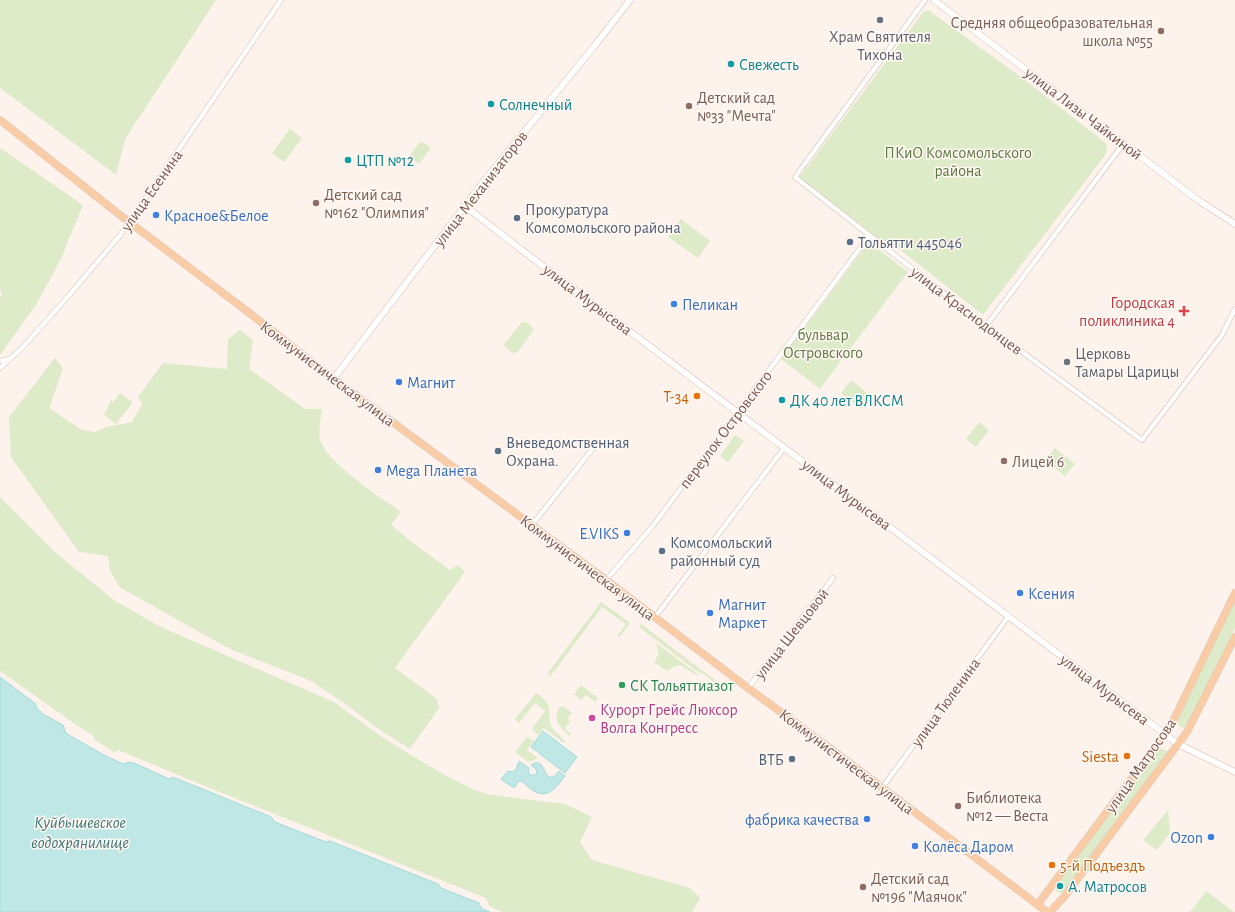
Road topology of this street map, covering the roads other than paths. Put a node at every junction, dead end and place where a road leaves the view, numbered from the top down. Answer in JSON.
{"nodes":[{"id":1,"x":281,"y":0,"type":"edge"},
{"id":2,"x":630,"y":0,"type":"edge"},
{"id":3,"x":925,"y":0,"type":"edge"},
{"id":4,"x":934,"y":0,"type":"edge"},
{"id":5,"x":0,"y":120,"type":"edge"},
{"id":6,"x":1124,"y":143,"type":"junction"},
{"id":7,"x":465,"y":206,"type":"junction"},
{"id":8,"x":129,"y":220,"type":"junction"},
{"id":9,"x":1235,"y":224,"type":"edge"},
{"id":10,"x":869,"y":236,"type":"junction"},
{"id":11,"x":1235,"y":309,"type":"edge"},
{"id":12,"x":986,"y":326,"type":"junction"},
{"id":13,"x":9,"y":359,"type":"junction"},
{"id":14,"x":0,"y":361,"type":"edge"},
{"id":15,"x":0,"y":368,"type":"edge"},
{"id":16,"x":334,"y":378,"type":"junction"},
{"id":17,"x":737,"y":412,"type":"junction"},
{"id":18,"x":594,"y":447,"type":"dead end"},
{"id":19,"x":785,"y":447,"type":"junction"},
{"id":20,"x":532,"y":525,"type":"junction"},
{"id":21,"x":834,"y":578,"type":"dead end"},
{"id":22,"x":606,"y":580,"type":"junction"},
{"id":23,"x":1235,"y":593,"type":"edge"},
{"id":24,"x":655,"y":617,"type":"junction"},
{"id":25,"x":1008,"y":617,"type":"junction"},
{"id":26,"x":1235,"y":637,"type":"edge"},
{"id":27,"x":748,"y":688,"type":"junction"},
{"id":28,"x":1165,"y":734,"type":"junction"},
{"id":29,"x":1178,"y":744,"type":"junction"},
{"id":30,"x":1235,"y":772,"type":"edge"},
{"id":31,"x":882,"y":788,"type":"junction"},
{"id":32,"x":1038,"y":904,"type":"junction"},
{"id":33,"x":1049,"y":912,"type":"edge"}],
"edges":[{"from":1,"to":8,"type":"street","name":"улица Есенина"},
{"from":2,"to":7,"type":"street","name":"улица Механизаторов"},
{"from":3,"to":10,"type":"street","name":"улица Краснодонцев"},
{"from":4,"to":6,"type":"street","name":"улица Лизы Чайкиной"},
{"from":5,"to":8,"type":"main road","name":"Коммунистическая улица"},
{"from":6,"to":9,"type":"street","name":"улица Лизы Чайкиной"},
{"from":6,"to":12,"type":"street"},
{"from":7,"to":16,"type":"street","name":"улица Механизаторов"},
{"from":7,"to":17,"type":"street","name":"улица Мурысева"},
{"from":8,"to":13,"type":"street","name":"улица Есенина"},
{"from":8,"to":16,"type":"main road","name":"Коммунистическая улица"},
{"from":10,"to":12,"type":"street","name":"улица Краснодонцев"},
{"from":10,"to":17,"type":"street","name":"переулок Островского"},
{"from":11,"to":12,"type":"street","name":"улица Краснодонцев"},
{"from":13,"to":14,"type":"street","name":"улица Есенина"},
{"from":13,"to":15,"type":"street"},
{"from":16,"to":20,"type":"main road","name":"Коммунистическая улица"},
{"from":17,"to":19,"type":"street","name":"улица Мурысева"},
{"from":17,"to":22,"type":"street","name":"переулок Островского"},
{"from":18,"to":20,"type":"street"},
{"from":19,"to":24,"type":"street"},
{"from":19,"to":25,"type":"street","name":"улица Мурысева"},
{"from":20,"to":22,"type":"main road","name":"Коммунистическая улица"},
{"from":21,"to":27,"type":"street","name":"улица Шевцовой"},
{"from":22,"to":24,"type":"main road","name":"Коммунистическая улица"},
{"from":23,"to":28,"type":"main road","name":"улица Матросова"},
{"from":24,"to":27,"type":"main road","name":"Коммунистическая улица"},
{"from":25,"to":28,"type":"street","name":"улица Мурысева"},
{"from":25,"to":31,"type":"street","name":"улица Тюленина"},
{"from":26,"to":29,"type":"main road","name":"улица Матросова"},
{"from":27,"to":31,"type":"main road","name":"Коммунистическая улица"},
{"from":28,"to":29,"type":"street","name":"улица Мурысева"},
{"from":28,"to":32,"type":"main road","name":"улица Матросова"},
{"from":29,"to":30,"type":"street","name":"улица Мурысева"},
{"from":29,"to":33,"type":"main road","name":"улица Матросова"},
{"from":31,"to":32,"type":"main road","name":"Коммунистическая улица"},
{"from":32,"to":33,"type":"main road","name":"Коммунистическая улица"}]}
